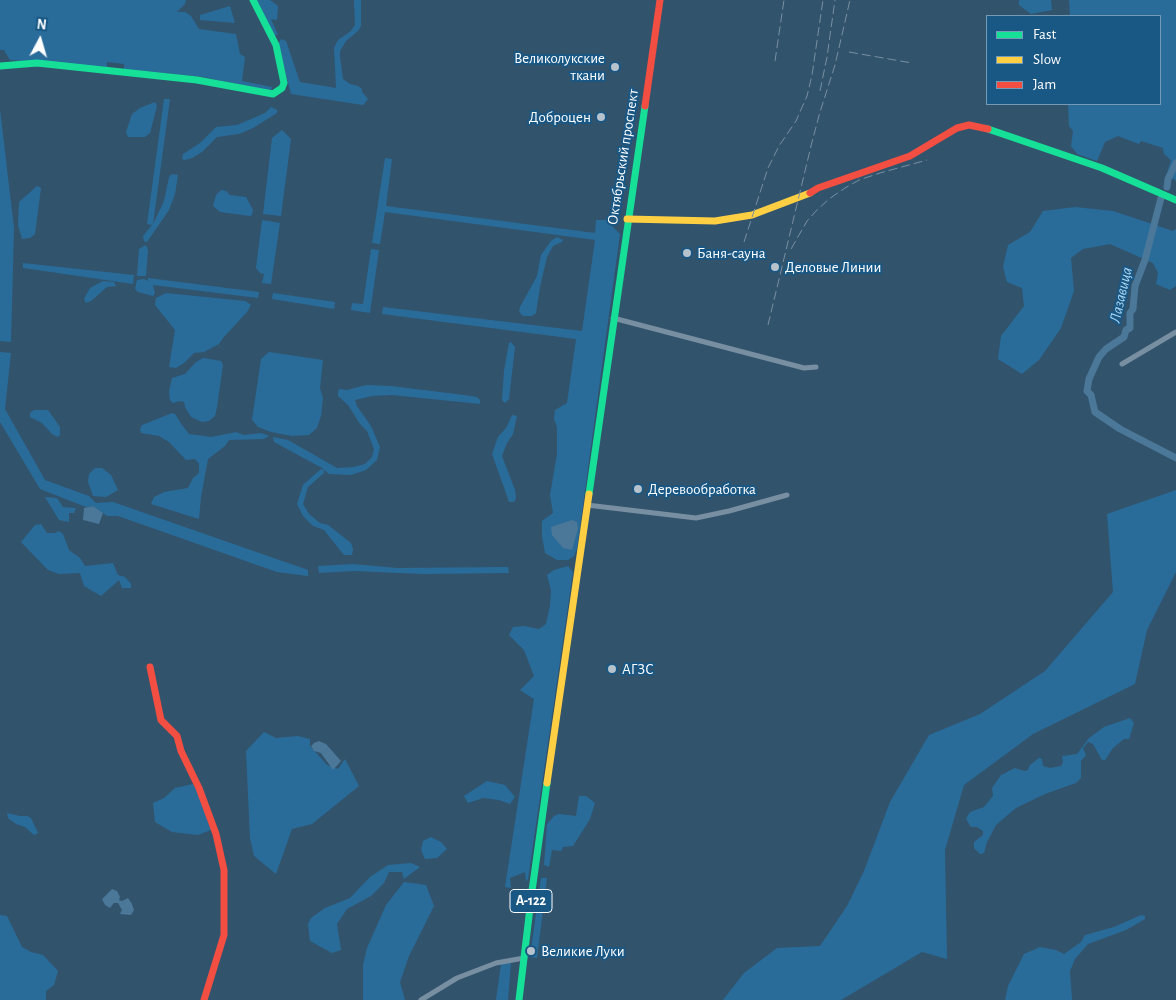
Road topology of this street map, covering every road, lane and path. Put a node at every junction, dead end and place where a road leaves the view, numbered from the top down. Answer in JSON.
{"nodes":[{"id":1,"x":253,"y":0,"type":"edge"},
{"id":2,"x":660,"y":0,"type":"edge"},
{"id":3,"x":0,"y":66,"type":"edge"},
{"id":4,"x":1176,"y":200,"type":"edge"},
{"id":5,"x":627,"y":219,"type":"junction"},
{"id":6,"x":613,"y":318,"type":"junction"},
{"id":7,"x":1176,"y":332,"type":"edge"},
{"id":8,"x":1122,"y":364,"type":"dead end"},
{"id":9,"x":816,"y":368,"type":"dead end"},
{"id":10,"x":787,"y":495,"type":"dead end"},
{"id":11,"x":587,"y":505,"type":"junction"},
{"id":12,"x":150,"y":667,"type":"dead end"},
{"id":13,"x":524,"y":958,"type":"junction"},
{"id":14,"x":204,"y":1000,"type":"edge"},
{"id":15,"x":421,"y":1000,"type":"edge"},
{"id":16,"x":519,"y":1000,"type":"edge"}],
"edges":[{"from":1,"to":3,"type":"street"},
{"from":2,"to":5,"type":"street","name":"Октябрьский проспект"},
{"from":4,"to":5,"type":"street"},
{"from":5,"to":6,"type":"street","name":"Октябрьский проспект"},
{"from":6,"to":9,"type":"street"},
{"from":6,"to":11,"type":"street","name":"Октябрьский проспект"},
{"from":7,"to":8,"type":"street"},
{"from":10,"to":11,"type":"street"},
{"from":11,"to":13,"type":"street","name":"Октябрьский проспект","number":"А-122"},
{"from":12,"to":14,"type":"street"},
{"from":13,"to":15,"type":"street"},
{"from":13,"to":16,"type":"street","number":"А-122"}]}
